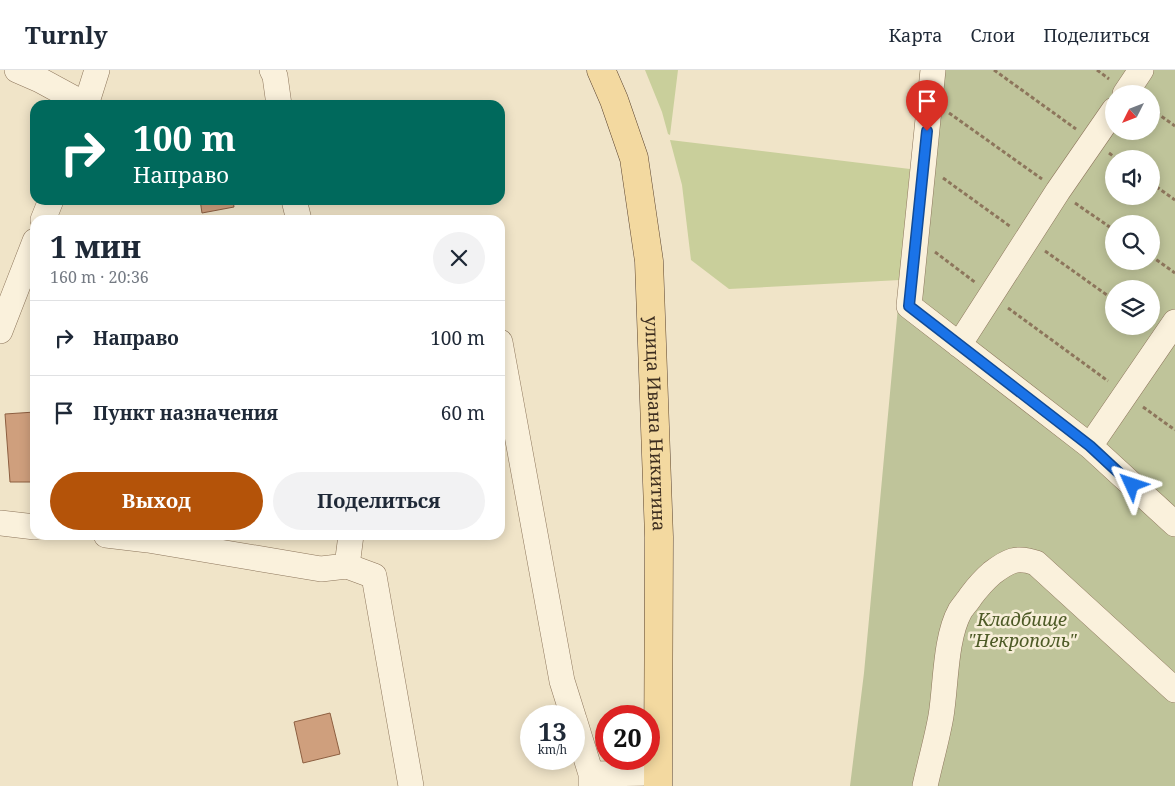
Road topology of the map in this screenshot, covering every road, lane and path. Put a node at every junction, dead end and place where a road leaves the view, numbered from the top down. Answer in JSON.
{"nodes":[{"id":1,"x":17,"y":70,"type":"edge"},
{"id":2,"x":97,"y":70,"type":"edge"},
{"id":3,"x":272,"y":70,"type":"edge"},
{"id":4,"x":601,"y":70,"type":"edge"},
{"id":5,"x":933,"y":70,"type":"edge"},
{"id":6,"x":994,"y":70,"type":"edge"},
{"id":7,"x":1141,"y":70,"type":"edge"},
{"id":8,"x":1131,"y":85,"type":"edge"},
{"id":9,"x":930,"y":99,"type":"junction"},
{"id":10,"x":77,"y":100,"type":"edge"},
{"id":11,"x":88,"y":100,"type":"edge"},
{"id":12,"x":277,"y":100,"type":"edge"},
{"id":13,"x":1160,"y":115,"type":"edge"},
{"id":14,"x":1105,"y":123,"type":"edge"},
{"id":15,"x":1175,"y":126,"type":"edge"},
{"id":16,"x":1092,"y":142,"type":"junction"},
{"id":17,"x":1105,"y":151,"type":"edge"},
{"id":18,"x":1160,"y":189,"type":"edge"},
{"id":19,"x":1058,"y":192,"type":"junction"},
{"id":20,"x":1175,"y":200,"type":"edge"},
{"id":21,"x":1105,"y":224,"type":"edge"},
{"id":22,"x":916,"y":237,"type":"junction"},
{"id":23,"x":30,"y":254,"type":"edge"},
{"id":24,"x":1160,"y":262,"type":"edge"},
{"id":25,"x":1175,"y":273,"type":"edge"},
{"id":26,"x":991,"y":295,"type":"junction"},
{"id":27,"x":1175,"y":322,"type":"edge"},
{"id":28,"x":0,"y":331,"type":"edge"},
{"id":29,"x":959,"y":345,"type":"junction"},
{"id":30,"x":505,"y":369,"type":"edge"},
{"id":31,"x":1125,"y":394,"type":"junction"},
{"id":32,"x":1175,"y":430,"type":"edge"},
{"id":33,"x":1090,"y":446,"type":"junction"},
{"id":34,"x":1175,"y":524,"type":"edge"},
{"id":35,"x":0,"y":526,"type":"edge"},
{"id":36,"x":30,"y":527,"type":"edge"},
{"id":37,"x":148,"y":540,"type":"edge"},
{"id":38,"x":350,"y":540,"type":"edge"},
{"id":39,"x":347,"y":566,"type":"junction"},
{"id":40,"x":1175,"y":690,"type":"edge"},
{"id":41,"x":569,"y":705,"type":"edge"},
{"id":42,"x":585,"y":759,"type":"edge"},
{"id":43,"x":658,"y":779,"type":"edge"},
{"id":44,"x":591,"y":780,"type":"edge"},
{"id":45,"x":411,"y":786,"type":"edge"},
{"id":46,"x":925,"y":786,"type":"edge"}],
"edges":[{"from":1,"to":10,"type":"street"},
{"from":2,"to":11,"type":"street"},
{"from":3,"to":12,"type":"street"},
{"from":4,"to":43,"type":"main road","name":"улица Ивана Никитина"},
{"from":5,"to":9,"type":"street"},
{"from":6,"to":16,"type":"path"},
{"from":7,"to":8,"type":"street"},
{"from":9,"to":19,"type":"path"},
{"from":9,"to":22,"type":"street"},
{"from":13,"to":15,"type":"path"},
{"from":14,"to":16,"type":"street"},
{"from":16,"to":17,"type":"path"},
{"from":16,"to":19,"type":"street"},
{"from":18,"to":20,"type":"path"},
{"from":19,"to":21,"type":"path"},
{"from":19,"to":26,"type":"street"},
{"from":22,"to":26,"type":"path"},
{"from":22,"to":29,"type":"street"},
{"from":23,"to":28,"type":"street"},
{"from":24,"to":25,"type":"path"},
{"from":26,"to":29,"type":"street"},
{"from":26,"to":31,"type":"path"},
{"from":27,"to":31,"type":"street"},
{"from":29,"to":33,"type":"street"},
{"from":30,"to":41,"type":"street"},
{"from":31,"to":32,"type":"path"},
{"from":31,"to":33,"type":"street"},
{"from":33,"to":34,"type":"street"},
{"from":35,"to":36,"type":"street"},
{"from":37,"to":39,"type":"street"},
{"from":38,"to":39,"type":"street"},
{"from":39,"to":45,"type":"street"},
{"from":40,"to":46,"type":"street"},
{"from":42,"to":44,"type":"street"},
{"from":43,"to":44,"type":"street"}]}
